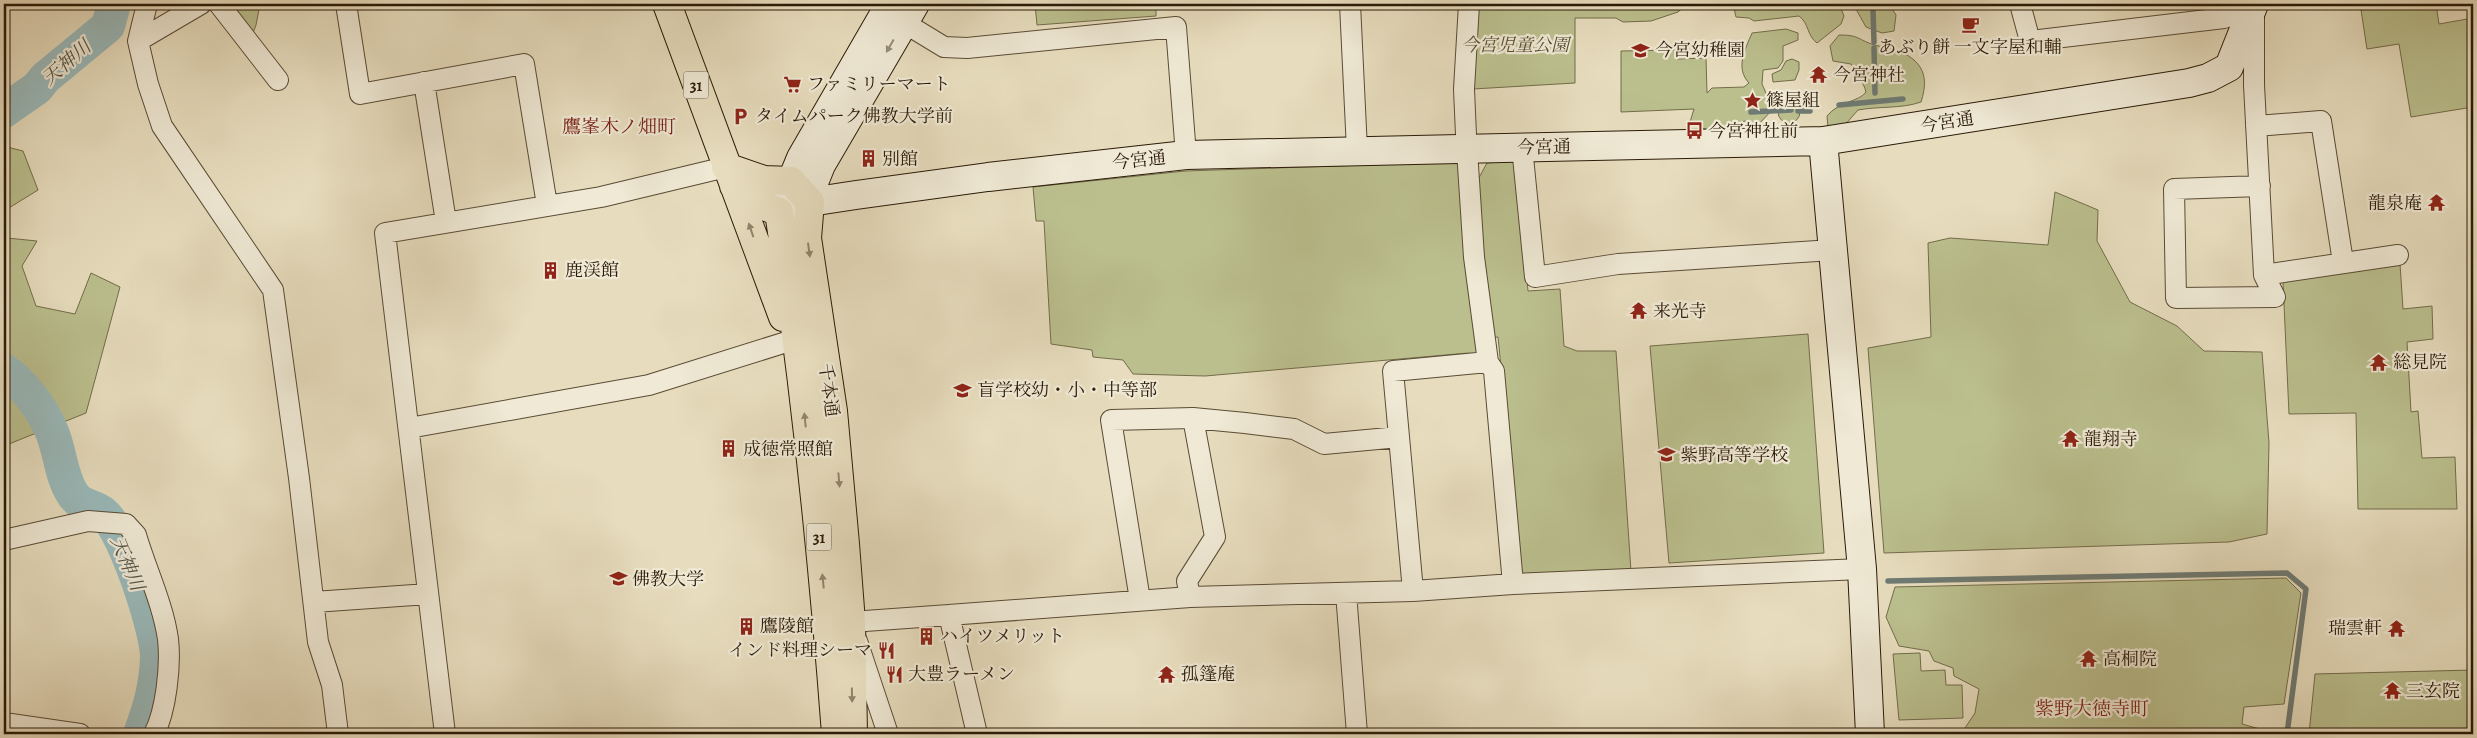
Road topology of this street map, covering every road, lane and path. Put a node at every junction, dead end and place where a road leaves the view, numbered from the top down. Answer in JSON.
{"nodes":[{"id":1,"x":147,"y":4,"type":"edge"},
{"id":2,"x":201,"y":4,"type":"edge"},
{"id":3,"x":219,"y":4,"type":"edge"},
{"id":4,"x":346,"y":4,"type":"edge"},
{"id":5,"x":667,"y":4,"type":"edge"},
{"id":6,"x":1350,"y":4,"type":"edge"},
{"id":7,"x":1469,"y":4,"type":"edge"},
{"id":8,"x":2020,"y":4,"type":"edge"},
{"id":9,"x":2258,"y":5,"type":"edge"},
{"id":10,"x":898,"y":10,"type":"edge"},
{"id":11,"x":138,"y":40,"type":"junction"},
{"id":12,"x":278,"y":80,"type":"dead end"},
{"id":13,"x":424,"y":82,"type":"junction"},
{"id":14,"x":2256,"y":126,"type":"junction"},
{"id":15,"x":1822,"y":141,"type":"junction"},
{"id":16,"x":1522,"y":147,"type":"junction"},
{"id":17,"x":1467,"y":148,"type":"junction"},
{"id":18,"x":1357,"y":150,"type":"junction"},
{"id":19,"x":1186,"y":155,"type":"junction"},
{"id":20,"x":730,"y":176,"type":"junction"},
{"id":21,"x":790,"y":181,"type":"junction"},
{"id":22,"x":2260,"y":186,"type":"junction"},
{"id":23,"x":810,"y":202,"type":"junction"},
{"id":24,"x":547,"y":205,"type":"junction"},
{"id":25,"x":779,"y":212,"type":"junction"},
{"id":26,"x":446,"y":222,"type":"junction"},
{"id":27,"x":1833,"y":250,"type":"junction"},
{"id":28,"x":2398,"y":255,"type":"dead end"},
{"id":29,"x":2343,"y":262,"type":"junction"},
{"id":30,"x":2264,"y":275,"type":"junction"},
{"id":31,"x":809,"y":338,"type":"junction"},
{"id":32,"x":1488,"y":362,"type":"junction"},
{"id":33,"x":1193,"y":418,"type":"junction"},
{"id":34,"x":410,"y":428,"type":"junction"},
{"id":35,"x":1399,"y":437,"type":"junction"},
{"id":36,"x":4,"y":540,"type":"edge"},
{"id":37,"x":1862,"y":569,"type":"junction"},
{"id":38,"x":1514,"y":584,"type":"junction"},
{"id":39,"x":1413,"y":591,"type":"junction"},
{"id":40,"x":1346,"y":593,"type":"junction"},
{"id":41,"x":428,"y":594,"type":"junction"},
{"id":42,"x":1190,"y":597,"type":"junction"},
{"id":43,"x":1140,"y":600,"type":"junction"},
{"id":44,"x":314,"y":602,"type":"junction"},
{"id":45,"x":949,"y":615,"type":"junction"},
{"id":46,"x":839,"y":623,"type":"junction"},
{"id":47,"x":4,"y":723,"type":"edge"},
{"id":48,"x":80,"y":734,"type":"edge"},
{"id":49,"x":154,"y":734,"type":"edge"},
{"id":50,"x":338,"y":734,"type":"edge"},
{"id":51,"x":445,"y":734,"type":"edge"},
{"id":52,"x":836,"y":734,"type":"edge"},
{"id":53,"x":853,"y":734,"type":"edge"},
{"id":54,"x":888,"y":734,"type":"edge"},
{"id":55,"x":977,"y":734,"type":"edge"},
{"id":56,"x":1357,"y":734,"type":"edge"},
{"id":57,"x":1870,"y":734,"type":"edge"}],
"edges":[{"from":1,"to":11,"type":"street"},
{"from":2,"to":11,"type":"street"},
{"from":3,"to":12,"type":"street"},
{"from":4,"to":13,"type":"street"},
{"from":5,"to":20,"type":"main road","number":"31"},
{"from":6,"to":18,"type":"street"},
{"from":7,"to":17,"type":"street"},
{"from":8,"to":9,"type":"street"},
{"from":9,"to":14,"type":"street"},
{"from":9,"to":15,"type":"street","name":"今宮通"},
{"from":10,"to":19,"type":"street"},
{"from":10,"to":21,"type":"street"},
{"from":10,"to":23,"type":"street","one_way":true},
{"from":11,"to":44,"type":"street"},
{"from":13,"to":24,"type":"street"},
{"from":13,"to":26,"type":"street"},
{"from":14,"to":22,"type":"street"},
{"from":14,"to":29,"type":"street"},
{"from":15,"to":16,"type":"street","name":"今宮通"},
{"from":15,"to":27,"type":"street"},
{"from":16,"to":17,"type":"street","name":"今宮通"},
{"from":16,"to":27,"type":"street"},
{"from":17,"to":18,"type":"street","name":"今宮通"},
{"from":17,"to":32,"type":"street"},
{"from":18,"to":19,"type":"street","name":"今宮通"},
{"from":19,"to":23,"type":"street","name":"今宮通"},
{"from":20,"to":21,"type":"main road"},
{"from":20,"to":24,"type":"street"},
{"from":20,"to":25,"type":"main road"},
{"from":31,"to":20,"type":"main road","number":"31","one_way":true},
{"from":21,"to":23,"type":"main road"},
{"from":21,"to":25,"type":"street"},
{"from":22,"to":30,"type":"street"},
{"from":22,"to":30,"type":"street"},
{"from":23,"to":25,"type":"street","name":"今宮通"},
{"from":23,"to":31,"type":"main road","name":"千本通","number":"31","one_way":true},
{"from":24,"to":26,"type":"street"},
{"from":25,"to":31,"type":"main road","name":"千本通","number":"31"},
{"from":26,"to":34,"type":"street"},
{"from":27,"to":37,"type":"street"},
{"from":28,"to":29,"type":"street"},
{"from":29,"to":30,"type":"street"},
{"from":31,"to":34,"type":"street"},
{"from":31,"to":46,"type":"main road","name":"千本通","number":"31"},
{"from":32,"to":35,"type":"street"},
{"from":32,"to":38,"type":"street"},
{"from":33,"to":35,"type":"street"},
{"from":33,"to":42,"type":"street"},
{"from":33,"to":43,"type":"street"},
{"from":34,"to":41,"type":"street"},
{"from":35,"to":39,"type":"street"},
{"from":36,"to":49,"type":"street"},
{"from":37,"to":38,"type":"street"},
{"from":37,"to":57,"type":"street"},
{"from":38,"to":39,"type":"street"},
{"from":39,"to":40,"type":"street"},
{"from":40,"to":42,"type":"street"},
{"from":40,"to":56,"type":"street"},
{"from":41,"to":44,"type":"street"},
{"from":41,"to":51,"type":"street"},
{"from":42,"to":43,"type":"street"},
{"from":43,"to":45,"type":"street"},
{"from":44,"to":50,"type":"street"},
{"from":45,"to":46,"type":"street"},
{"from":45,"to":55,"type":"street"},
{"from":46,"to":52,"type":"main road","name":"千本通","number":"31"},
{"from":46,"to":53,"type":"main road","name":"千本通","number":"31","one_way":true},
{"from":46,"to":54,"type":"street"},
{"from":47,"to":48,"type":"street"}]}
